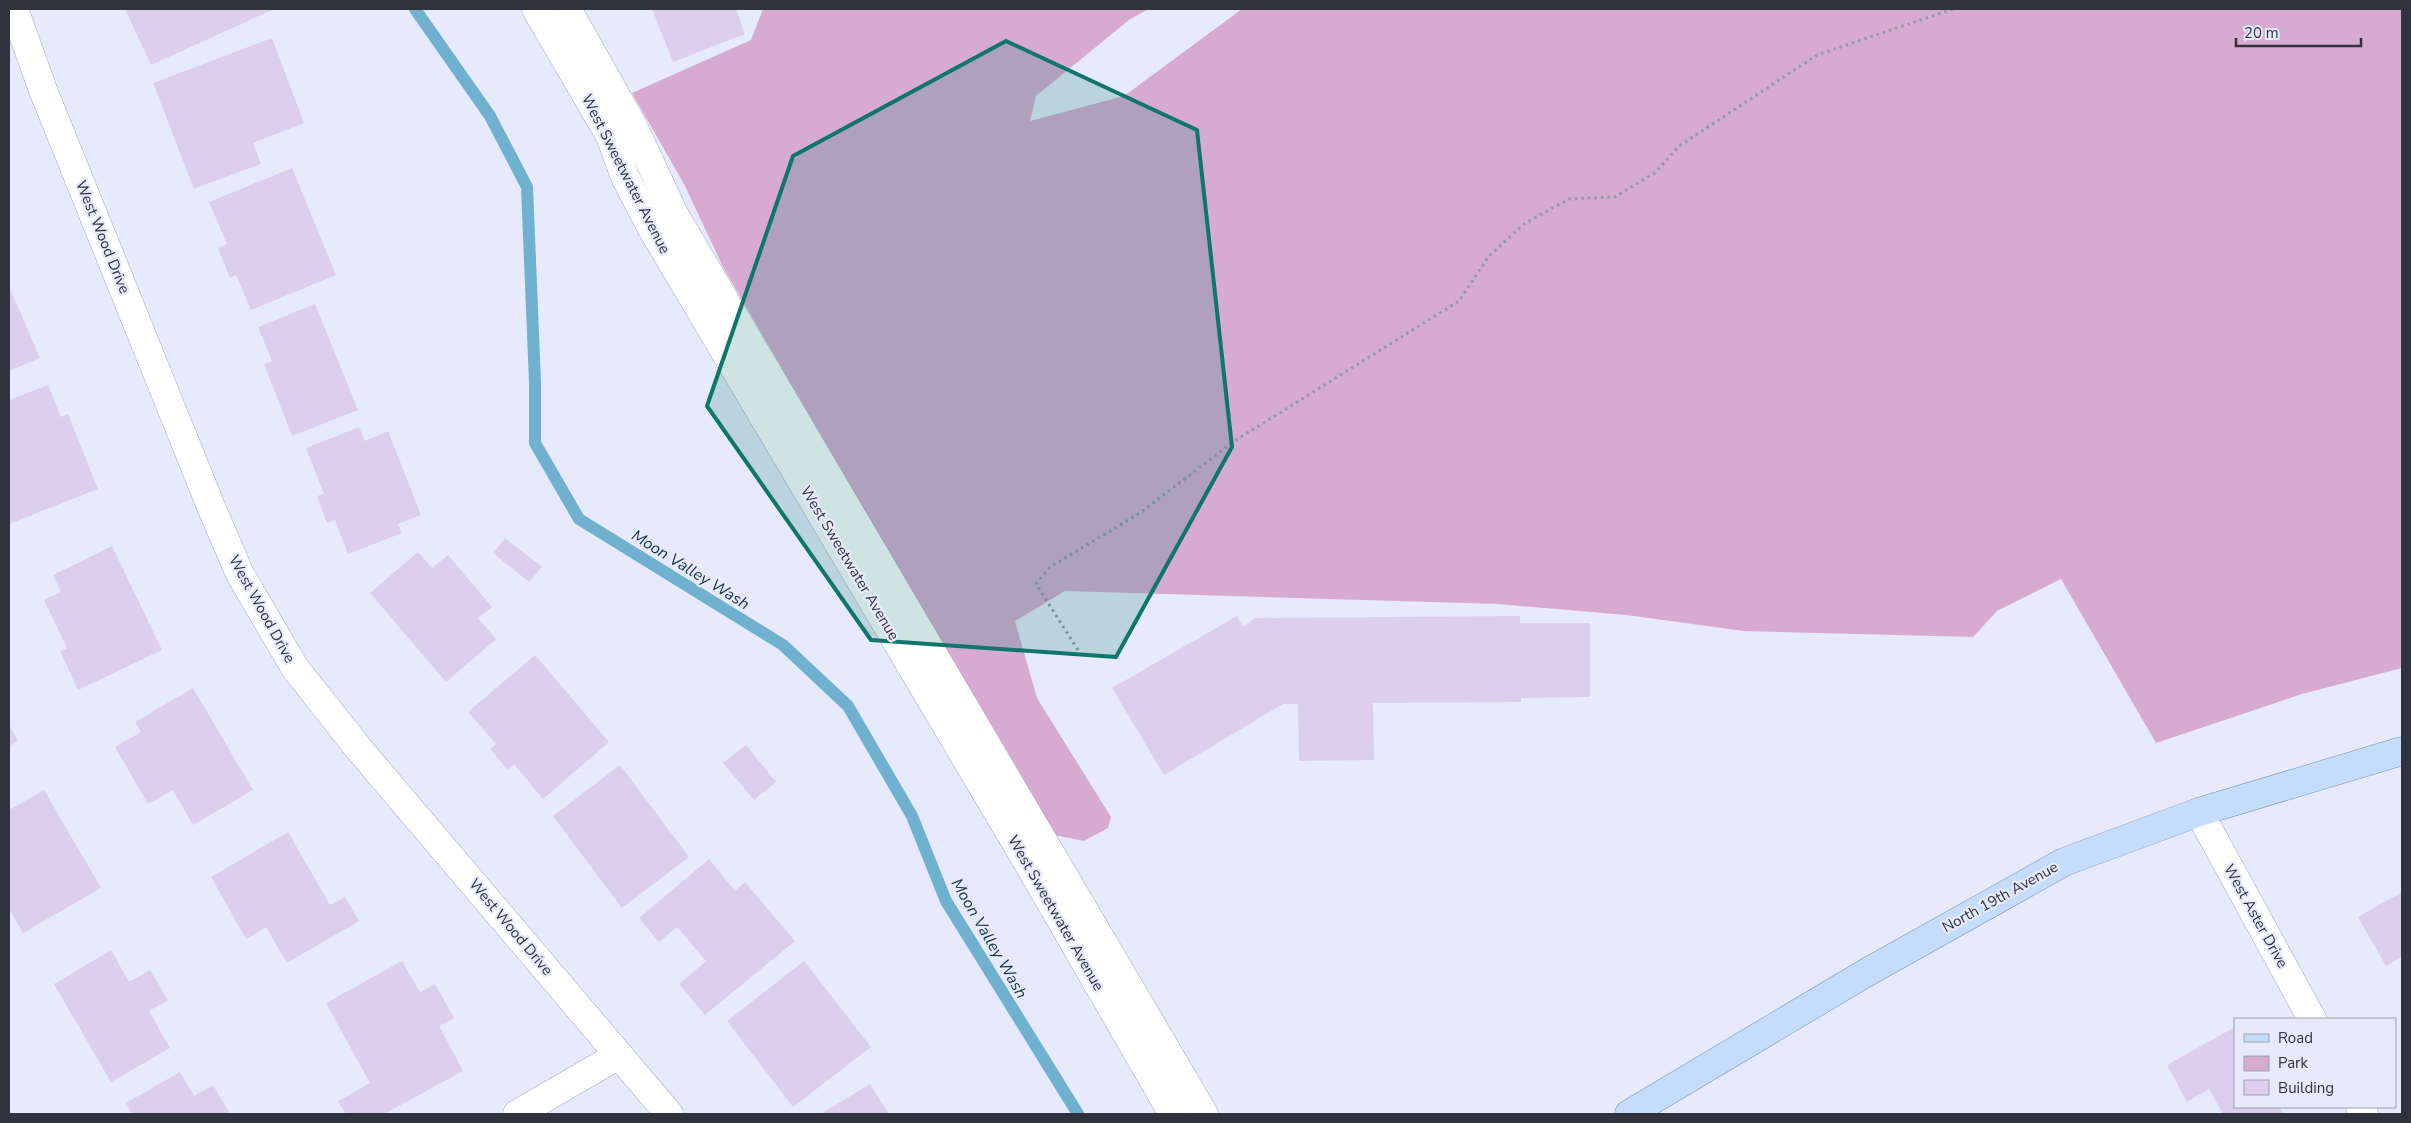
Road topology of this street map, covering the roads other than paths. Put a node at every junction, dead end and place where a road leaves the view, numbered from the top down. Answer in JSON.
{"nodes":[{"id":1,"x":14,"y":9,"type":"edge"},
{"id":2,"x":536,"y":9,"type":"edge"},
{"id":3,"x":567,"y":9,"type":"edge"},
{"id":4,"x":2402,"y":751,"type":"edge"},
{"id":5,"x":2199,"y":812,"type":"junction"},
{"id":6,"x":2311,"y":1018,"type":"edge"},
{"id":7,"x":619,"y":1055,"type":"junction"},
{"id":8,"x":517,"y":1114,"type":"edge"},
{"id":9,"x":669,"y":1114,"type":"edge"},
{"id":10,"x":1173,"y":1114,"type":"edge"},
{"id":11,"x":1204,"y":1114,"type":"edge"},
{"id":12,"x":1629,"y":1114,"type":"edge"}],
"edges":[{"from":1,"to":7,"type":"street","name":"West Wood Drive"},
{"from":2,"to":10,"type":"street","name":"West Sweetwater Avenue"},
{"from":3,"to":11,"type":"street","name":"West Sweetwater Avenue"},
{"from":4,"to":5,"type":"main road","name":"North 19th Avenue"},
{"from":5,"to":6,"type":"street","name":"West Aster Drive"},
{"from":5,"to":12,"type":"main road","name":"North 19th Avenue"},
{"from":7,"to":8,"type":"street"},
{"from":7,"to":9,"type":"street","name":"West Wood Drive"}]}
